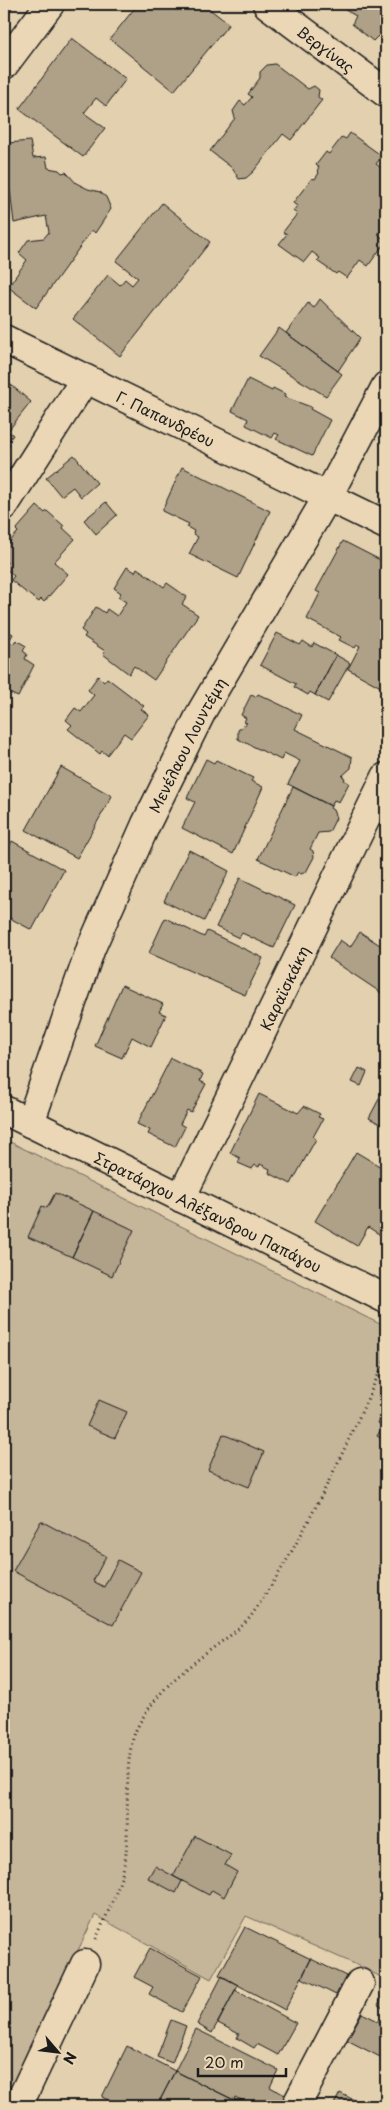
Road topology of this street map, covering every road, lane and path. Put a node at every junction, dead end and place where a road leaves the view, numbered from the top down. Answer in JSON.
{"nodes":[{"id":1,"x":50,"y":4,"type":"edge"},
{"id":2,"x":283,"y":9,"type":"edge"},
{"id":3,"x":4,"y":65,"type":"edge"},
{"id":4,"x":386,"y":93,"type":"edge"},
{"id":5,"x":4,"y":339,"type":"edge"},
{"id":6,"x":84,"y":379,"type":"junction"},
{"id":7,"x":386,"y":386,"type":"edge"},
{"id":8,"x":328,"y":496,"type":"junction"},
{"id":9,"x":4,"y":506,"type":"edge"},
{"id":10,"x":386,"y":525,"type":"edge"},
{"id":11,"x":386,"y":777,"type":"edge"},
{"id":12,"x":4,"y":1110,"type":"edge"},
{"id":13,"x":30,"y":1122,"type":"junction"},
{"id":14,"x":182,"y":1198,"type":"junction"},
{"id":15,"x":386,"y":1299,"type":"edge"},
{"id":16,"x":386,"y":1358,"type":"edge"},
{"id":17,"x":85,"y":1964,"type":"joint"},
{"id":18,"x":360,"y":1983,"type":"dead end"},
{"id":19,"x":18,"y":2106,"type":"edge"},
{"id":20,"x":296,"y":2106,"type":"edge"}],
"edges":[{"from":1,"to":3,"type":"street"},
{"from":2,"to":4,"type":"street","name":"Βεργίνας"},
{"from":5,"to":6,"type":"street","name":"Γ. Παπανδρέου"},
{"from":6,"to":8,"type":"street","name":"Γ. Παπανδρέου"},
{"from":6,"to":9,"type":"street"},
{"from":7,"to":8,"type":"street","name":"Μενέλαου Λουντέμη"},
{"from":8,"to":10,"type":"street","name":"Γ. Παπανδρέου"},
{"from":8,"to":13,"type":"street","name":"Μενέλαου Λουντέμη"},
{"from":11,"to":14,"type":"street","name":"Καραϊσκάκη"},
{"from":12,"to":13,"type":"street","name":"Στρατάρχου Αλέξανδρου Παπάγου"},
{"from":13,"to":14,"type":"street","name":"Στρατάρχου Αλέξανδρου Παπάγου"},
{"from":14,"to":15,"type":"street","name":"Στρατάρχου Αλέξανδρου Παπάγου"},
{"from":16,"to":17,"type":"path"},
{"from":17,"to":19,"type":"street"},
{"from":18,"to":20,"type":"street"}]}
